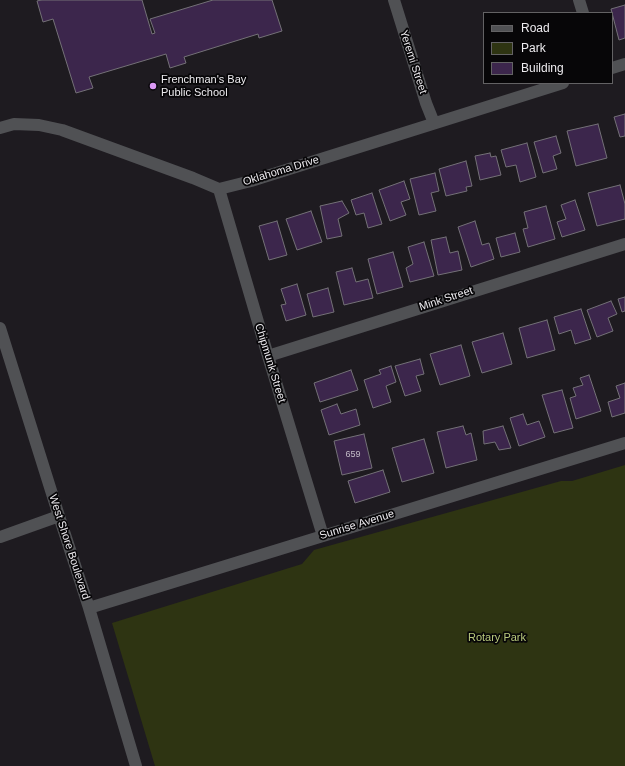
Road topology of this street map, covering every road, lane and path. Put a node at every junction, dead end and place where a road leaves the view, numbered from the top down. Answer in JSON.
{"nodes":[{"id":1,"x":394,"y":0,"type":"edge"},
{"id":2,"x":579,"y":0,"type":"edge"},
{"id":3,"x":583,"y":12,"type":"edge"},
{"id":4,"x":625,"y":64,"type":"edge"},
{"id":5,"x":613,"y":68,"type":"edge"},
{"id":6,"x":560,"y":84,"type":"edge"},
{"id":7,"x":434,"y":123,"type":"junction"},
{"id":8,"x":0,"y":128,"type":"edge"},
{"id":9,"x":219,"y":189,"type":"junction"},
{"id":10,"x":625,"y":244,"type":"edge"},
{"id":11,"x":0,"y":328,"type":"edge"},
{"id":12,"x":268,"y":356,"type":"junction"},
{"id":13,"x":625,"y":443,"type":"edge"},
{"id":14,"x":59,"y":516,"type":"junction"},
{"id":15,"x":323,"y":536,"type":"junction"},
{"id":16,"x":0,"y":537,"type":"edge"},
{"id":17,"x":89,"y":608,"type":"junction"},
{"id":18,"x":136,"y":766,"type":"edge"}],
"edges":[{"from":1,"to":7,"type":"street","name":"Yeremi Street"},
{"from":2,"to":3,"type":"street"},
{"from":4,"to":5,"type":"street"},
{"from":6,"to":7,"type":"street","name":"Oklahoma Drive"},
{"from":7,"to":9,"type":"street","name":"Oklahoma Drive"},
{"from":8,"to":9,"type":"street"},
{"from":9,"to":12,"type":"street","name":"Chipmunk Street"},
{"from":10,"to":12,"type":"street","name":"Mink Street"},
{"from":11,"to":14,"type":"street","name":"West Shore Boulevard"},
{"from":12,"to":15,"type":"street","name":"Chipmunk Street"},
{"from":13,"to":15,"type":"street","name":"Sunrise Avenue"},
{"from":14,"to":16,"type":"street"},
{"from":14,"to":17,"type":"street","name":"West Shore Boulevard"},
{"from":15,"to":17,"type":"street","name":"Sunrise Avenue"},
{"from":17,"to":18,"type":"street","name":"West Shore Boulevard"}]}
